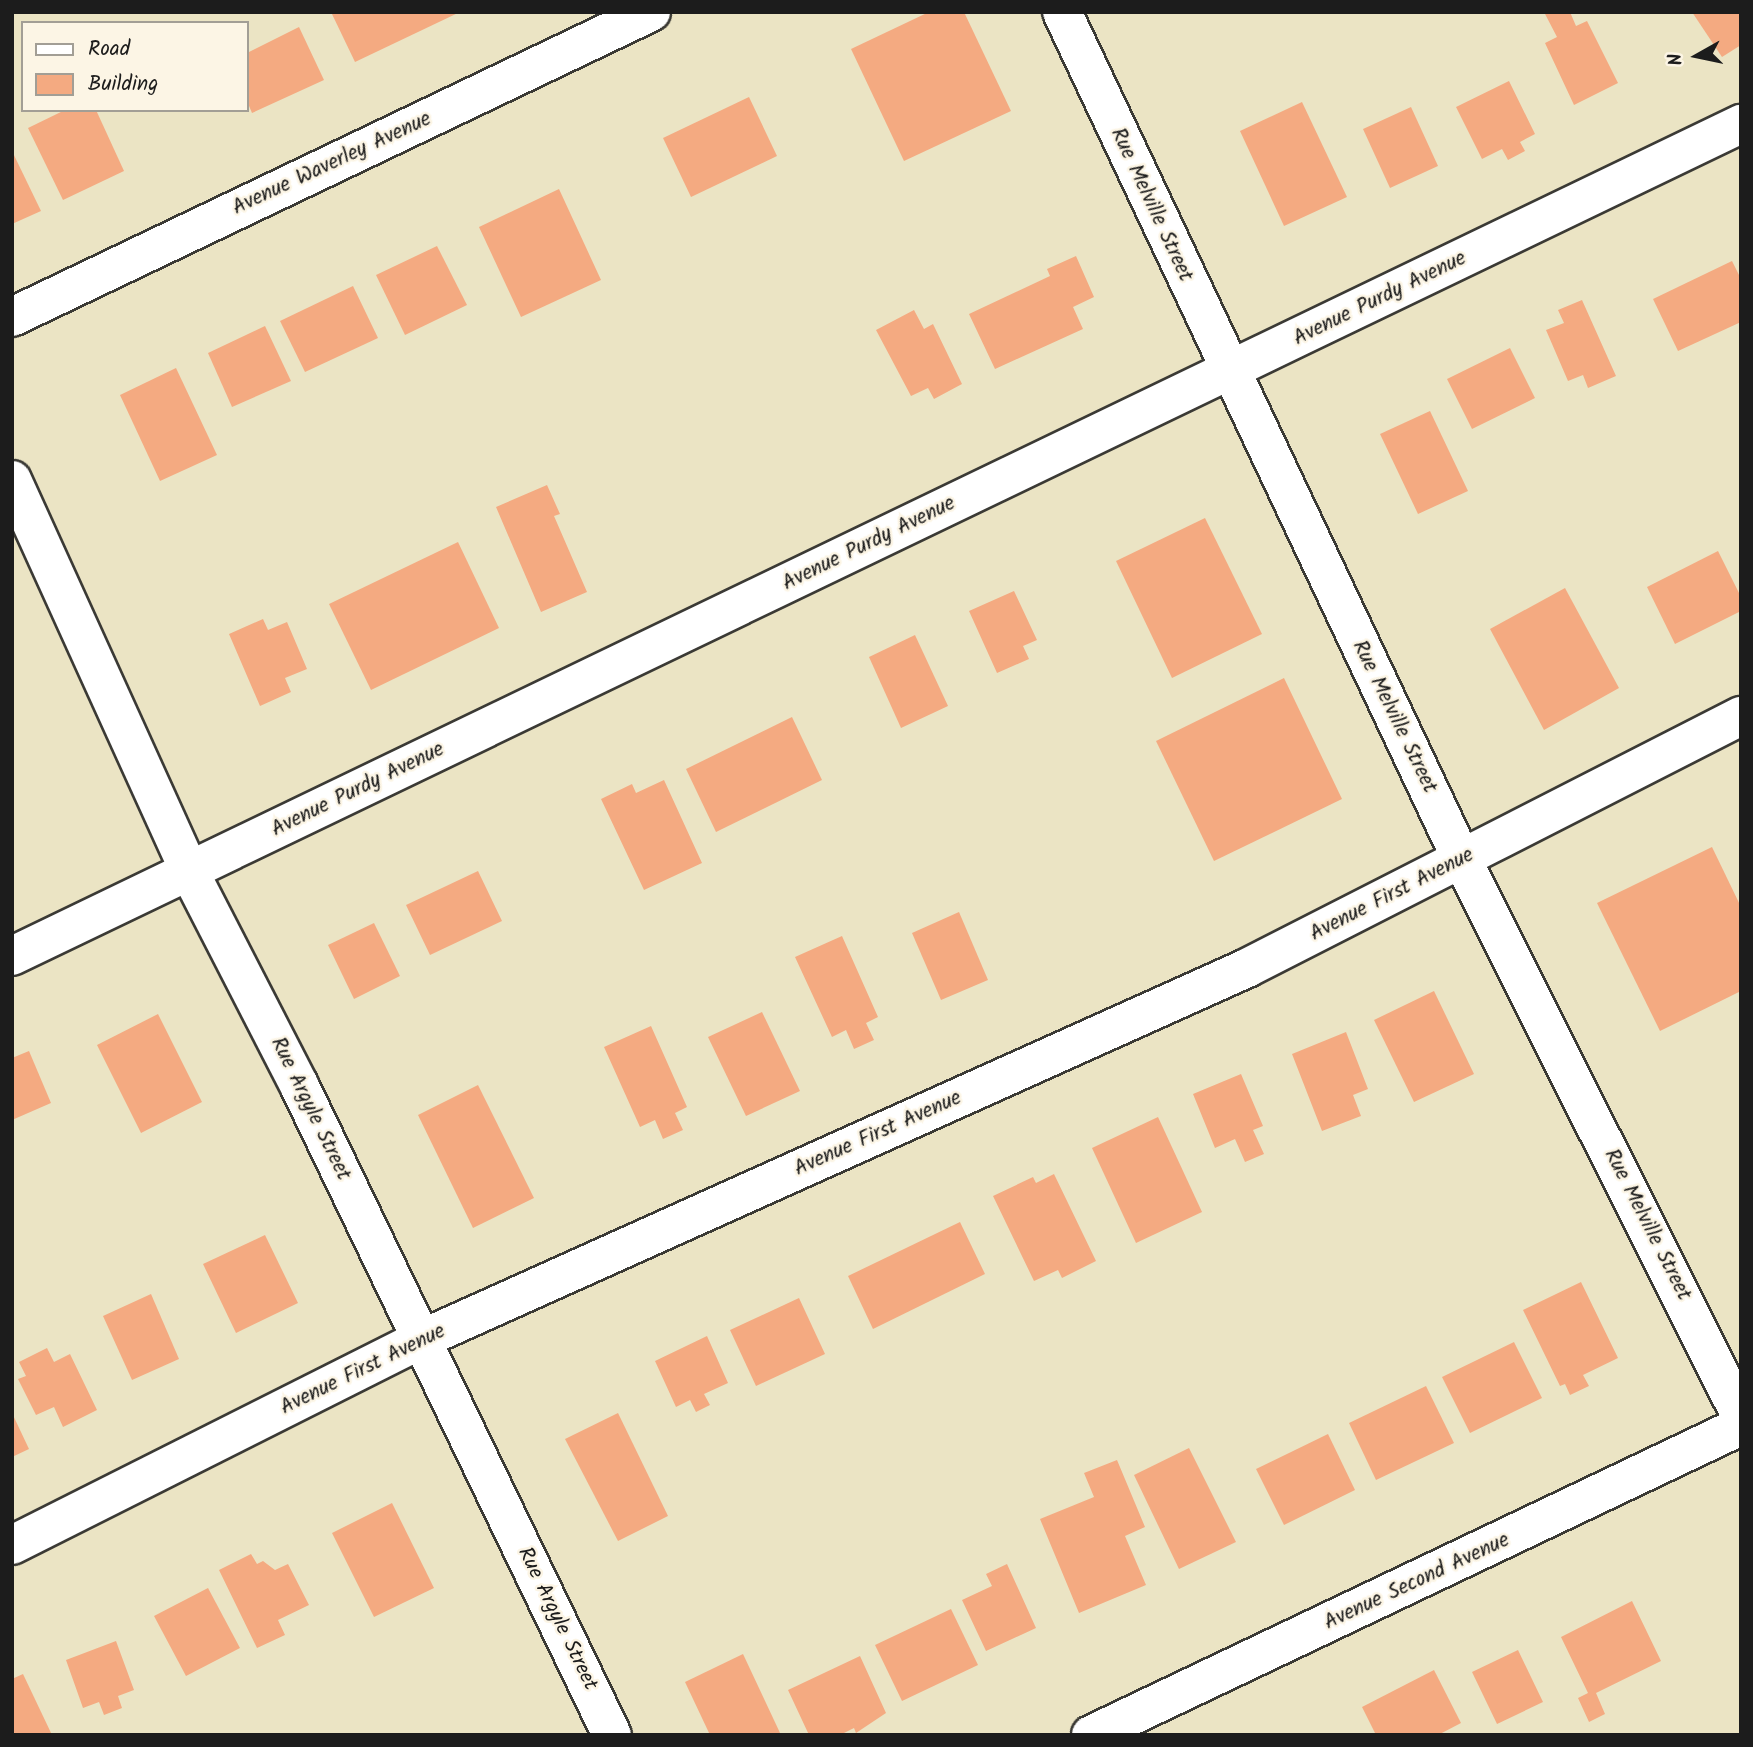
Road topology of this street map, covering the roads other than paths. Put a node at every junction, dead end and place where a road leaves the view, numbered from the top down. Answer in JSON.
{"nodes":[{"id":1,"x":651,"y":12,"type":"edge"},
{"id":2,"x":1062,"y":12,"type":"edge"},
{"id":3,"x":1735,"y":124,"type":"edge"},
{"id":4,"x":12,"y":317,"type":"edge"},
{"id":5,"x":1229,"y":371,"type":"junction"},
{"id":6,"x":12,"y":480,"type":"edge"},
{"id":7,"x":1741,"y":716,"type":"edge"},
{"id":8,"x":1462,"y":860,"type":"junction"},
{"id":9,"x":189,"y":871,"type":"junction"},
{"id":10,"x":12,"y":956,"type":"edge"},
{"id":11,"x":422,"y":1339,"type":"junction"},
{"id":12,"x":1741,"y":1416,"type":"edge"},
{"id":13,"x":1741,"y":1426,"type":"edge"},
{"id":14,"x":12,"y":1545,"type":"edge"},
{"id":15,"x":612,"y":1735,"type":"edge"},
{"id":16,"x":1091,"y":1735,"type":"edge"}],
"edges":[{"from":1,"to":4,"type":"street","name":"Avenue Waverley Avenue"},
{"from":2,"to":5,"type":"street","name":"Rue Melville Street"},
{"from":3,"to":5,"type":"street","name":"Avenue Purdy Avenue"},
{"from":5,"to":8,"type":"street","name":"Rue Melville Street"},
{"from":5,"to":9,"type":"street","name":"Avenue Purdy Avenue"},
{"from":6,"to":9,"type":"street","name":"Rue Argyle Street"},
{"from":7,"to":8,"type":"street","name":"Avenue First Avenue"},
{"from":8,"to":11,"type":"street","name":"Avenue First Avenue"},
{"from":8,"to":12,"type":"street","name":"Rue Melville Street"},
{"from":9,"to":10,"type":"street","name":"Avenue Purdy Avenue"},
{"from":9,"to":11,"type":"street","name":"Rue Argyle Street"},
{"from":11,"to":14,"type":"street","name":"Avenue First Avenue"},
{"from":11,"to":15,"type":"street","name":"Rue Argyle Street"},
{"from":13,"to":16,"type":"street","name":"Avenue Second Avenue"}]}
